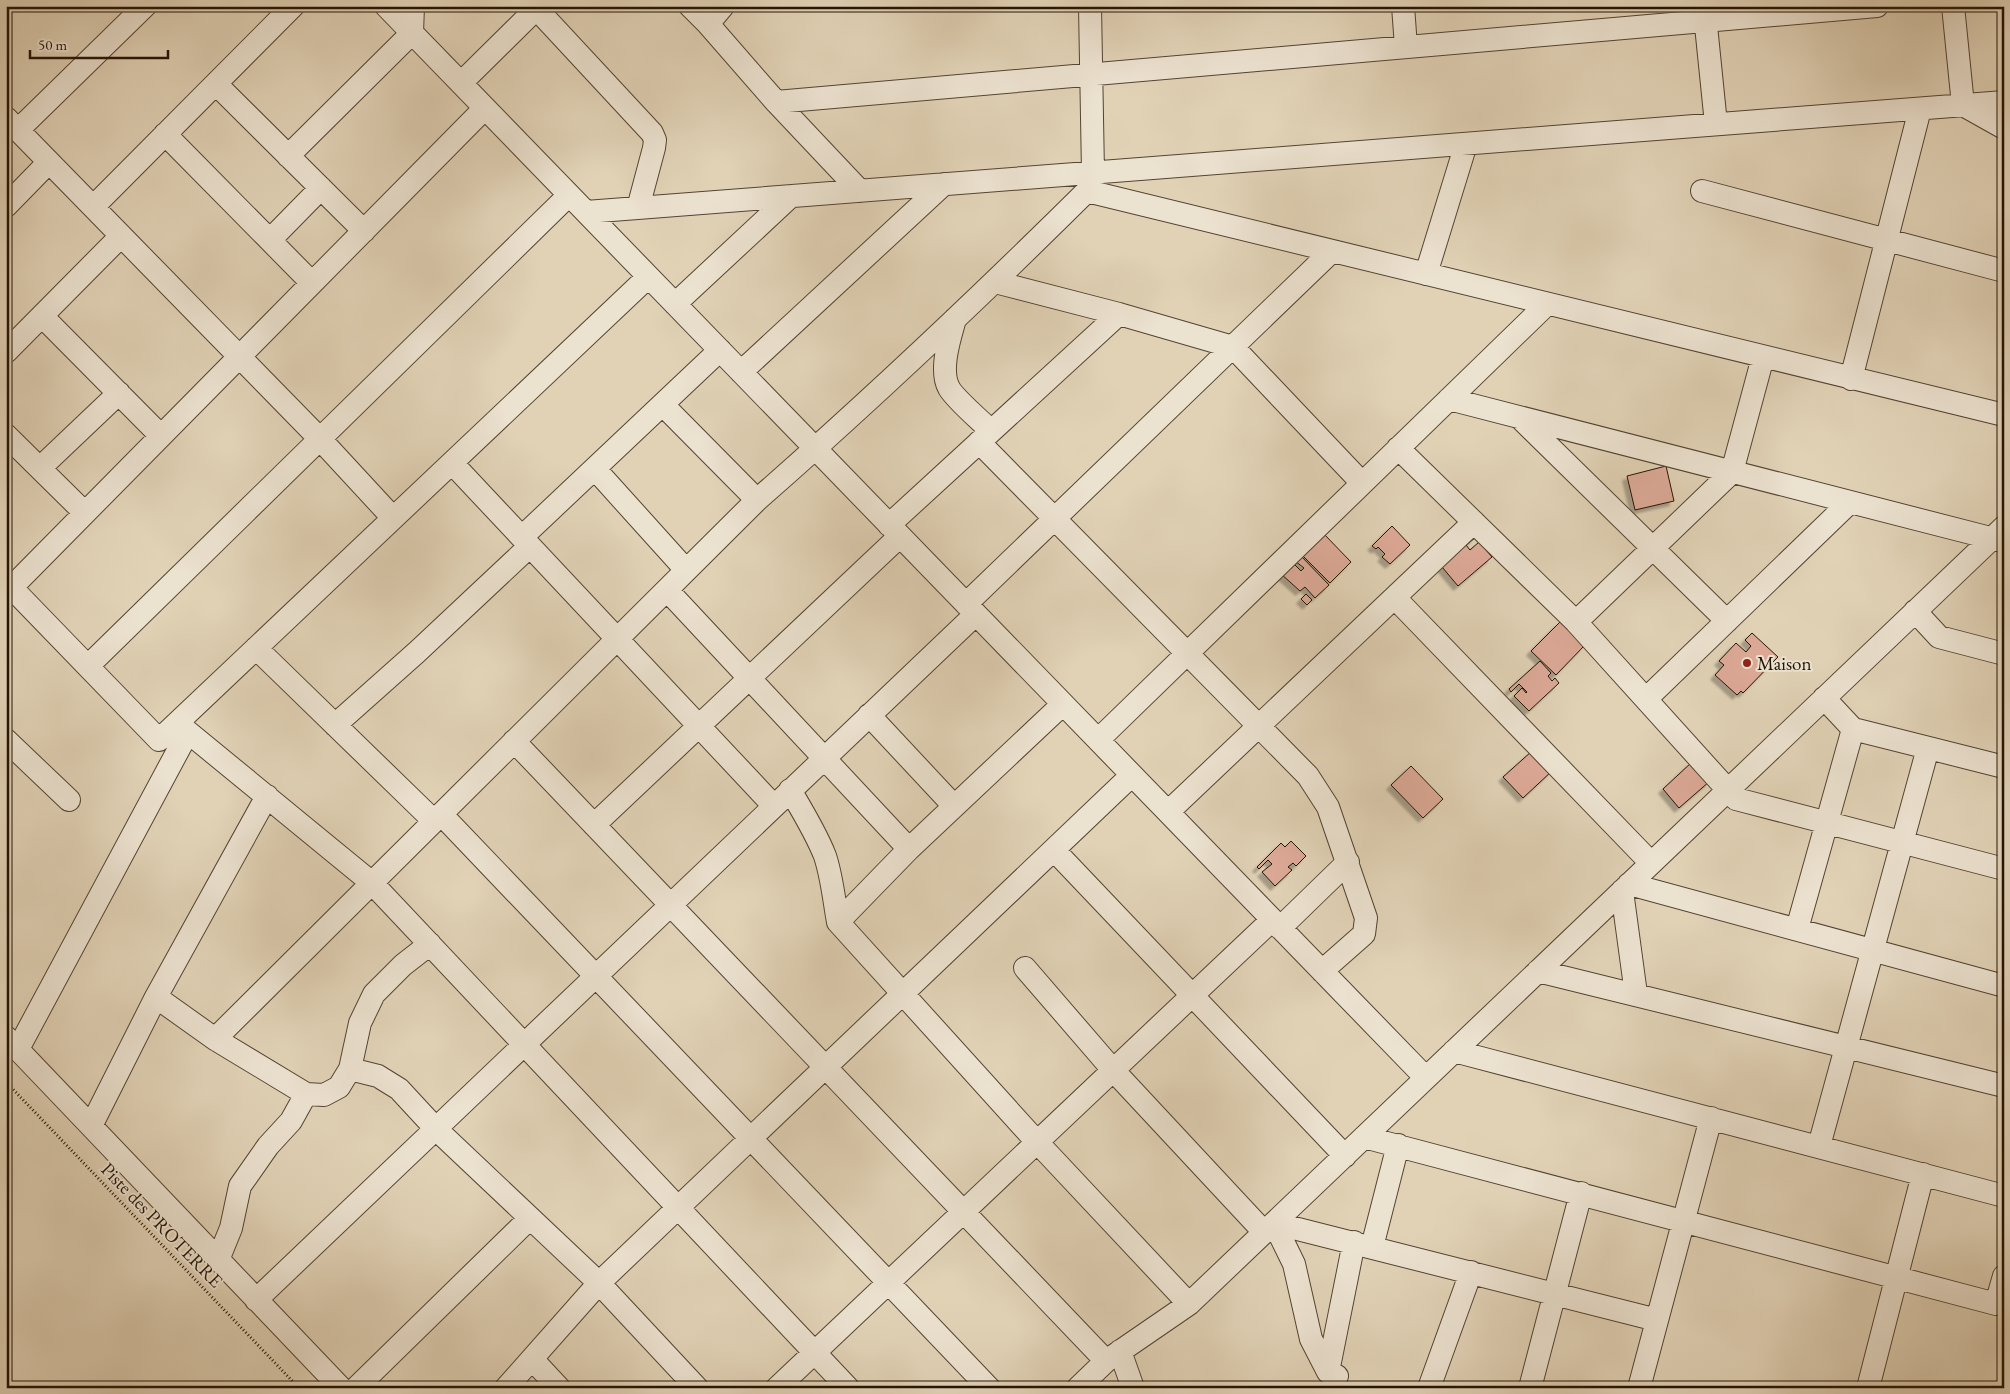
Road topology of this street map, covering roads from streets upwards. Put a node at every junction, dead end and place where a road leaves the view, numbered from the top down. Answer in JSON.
{"nodes":[{"id":1,"x":145,"y":6,"type":"edge"},
{"id":2,"x":294,"y":6,"type":"edge"},
{"id":3,"x":386,"y":6,"type":"edge"},
{"id":4,"x":414,"y":6,"type":"edge"},
{"id":5,"x":690,"y":6,"type":"edge"},
{"id":6,"x":723,"y":6,"type":"edge"},
{"id":7,"x":1090,"y":6,"type":"edge"},
{"id":8,"x":1403,"y":6,"type":"edge"},
{"id":9,"x":1877,"y":6,"type":"edge"},
{"id":10,"x":1954,"y":6,"type":"edge"},
{"id":11,"x":536,"y":7,"type":"edge"},
{"id":12,"x":1705,"y":14,"type":"edge"},
{"id":13,"x":708,"y":24,"type":"junction"},
{"id":14,"x":412,"y":33,"type":"junction"},
{"id":15,"x":1406,"y":47,"type":"junction"},
{"id":16,"x":1092,"y":74,"type":"junction"},
{"id":17,"x":461,"y":83,"type":"junction"},
{"id":18,"x":216,"y":84,"type":"junction"},
{"id":19,"x":776,"y":102,"type":"junction"},
{"id":20,"x":2004,"y":102,"type":"edge"},
{"id":21,"x":1962,"y":106,"type":"junction"},
{"id":22,"x":485,"y":108,"type":"junction"},
{"id":23,"x":1920,"y":109,"type":"junction"},
{"id":24,"x":12,"y":124,"type":"edge"},
{"id":25,"x":1716,"y":124,"type":"junction"},
{"id":26,"x":2004,"y":128,"type":"edge"},
{"id":27,"x":165,"y":134,"type":"junction"},
{"id":28,"x":1466,"y":144,"type":"junction"},
{"id":29,"x":288,"y":156,"type":"junction"},
{"id":30,"x":50,"y":162,"type":"junction"},
{"id":31,"x":1090,"y":182,"type":"junction"},
{"id":32,"x":944,"y":184,"type":"junction"},
{"id":33,"x":321,"y":188,"type":"junction"},
{"id":34,"x":860,"y":191,"type":"junction"},
{"id":35,"x":1702,"y":191,"type":"dead end"},
{"id":36,"x":569,"y":195,"type":"junction"},
{"id":37,"x":791,"y":196,"type":"junction"},
{"id":38,"x":6,"y":206,"type":"edge"},
{"id":39,"x":93,"y":207,"type":"junction"},
{"id":40,"x":638,"y":208,"type":"junction"},
{"id":41,"x":586,"y":212,"type":"junction"},
{"id":42,"x":364,"y":231,"type":"junction"},
{"id":43,"x":121,"y":236,"type":"junction"},
{"id":44,"x":270,"y":240,"type":"junction"},
{"id":45,"x":1886,"y":240,"type":"junction"},
{"id":46,"x":1332,"y":251,"type":"junction"},
{"id":47,"x":2004,"y":271,"type":"edge"},
{"id":48,"x":1426,"y":274,"type":"junction"},
{"id":49,"x":648,"y":277,"type":"junction"},
{"id":50,"x":995,"y":282,"type":"junction"},
{"id":51,"x":312,"y":283,"type":"junction"},
{"id":52,"x":675,"y":304,"type":"junction"},
{"id":53,"x":1547,"y":304,"type":"junction"},
{"id":54,"x":1119,"y":314,"type":"junction"},
{"id":55,"x":42,"y":316,"type":"junction"},
{"id":56,"x":955,"y":319,"type":"junction"},
{"id":57,"x":1233,"y":347,"type":"junction"},
{"id":58,"x":720,"y":350,"type":"junction"},
{"id":59,"x":6,"y":352,"type":"edge"},
{"id":60,"x":1764,"y":357,"type":"junction"},
{"id":61,"x":239,"y":358,"type":"junction"},
{"id":62,"x":741,"y":372,"type":"junction"},
{"id":63,"x":1851,"y":378,"type":"junction"},
{"id":64,"x":119,"y":393,"type":"junction"},
{"id":65,"x":1449,"y":399,"type":"junction"},
{"id":66,"x":663,"y":405,"type":"junction"},
{"id":67,"x":2004,"y":416,"type":"edge"},
{"id":68,"x":1519,"y":417,"type":"junction"},
{"id":69,"x":6,"y":435,"type":"edge"},
{"id":70,"x":161,"y":436,"type":"junction"},
{"id":71,"x":985,"y":436,"type":"junction"},
{"id":72,"x":320,"y":439,"type":"junction"},
{"id":73,"x":1398,"y":448,"type":"junction"},
{"id":74,"x":816,"y":449,"type":"junction"},
{"id":75,"x":452,"y":463,"type":"junction"},
{"id":76,"x":40,"y":468,"type":"junction"},
{"id":77,"x":595,"y":469,"type":"junction"},
{"id":78,"x":1732,"y":472,"type":"junction"},
{"id":79,"x":1362,"y":483,"type":"junction"},
{"id":80,"x":757,"y":500,"type":"junction"},
{"id":81,"x":1850,"y":502,"type":"junction"},
{"id":82,"x":85,"y":513,"type":"junction"},
{"id":83,"x":393,"y":518,"type":"junction"},
{"id":84,"x":1055,"y":519,"type":"junction"},
{"id":85,"x":1474,"y":522,"type":"junction"},
{"id":86,"x":894,"y":530,"type":"junction"},
{"id":87,"x":2000,"y":535,"type":"edge"},
{"id":88,"x":526,"y":542,"type":"junction"},
{"id":89,"x":1653,"y":548,"type":"junction"},
{"id":90,"x":686,"y":570,"type":"junction"},
{"id":91,"x":8,"y":587,"type":"edge"},
{"id":92,"x":666,"y":590,"type":"junction"},
{"id":93,"x":1395,"y":598,"type":"junction"},
{"id":94,"x":971,"y":609,"type":"junction"},
{"id":95,"x":1915,"y":611,"type":"junction"},
{"id":96,"x":1728,"y":621,"type":"junction"},
{"id":97,"x":1576,"y":622,"type":"junction"},
{"id":98,"x":617,"y":639,"type":"junction"},
{"id":99,"x":256,"y":648,"type":"junction"},
{"id":100,"x":1187,"y":653,"type":"junction"},
{"id":101,"x":2004,"y":654,"type":"edge"},
{"id":102,"x":88,"y":666,"type":"junction"},
{"id":103,"x":749,"y":678,"type":"junction"},
{"id":104,"x":1824,"y":698,"type":"junction"},
{"id":105,"x":1646,"y":699,"type":"junction"},
{"id":106,"x":1063,"y":704,"type":"junction"},
{"id":107,"x":869,"y":715,"type":"junction"},
{"id":108,"x":335,"y":725,"type":"junction"},
{"id":109,"x":699,"y":726,"type":"junction"},
{"id":110,"x":1259,"y":726,"type":"junction"},
{"id":111,"x":182,"y":727,"type":"junction"},
{"id":112,"x":1852,"y":729,"type":"junction"},
{"id":113,"x":6,"y":740,"type":"edge"},
{"id":114,"x":1098,"y":740,"type":"junction"},
{"id":115,"x":514,"y":741,"type":"junction"},
{"id":116,"x":1928,"y":748,"type":"junction"},
{"id":117,"x":824,"y":758,"type":"junction"},
{"id":118,"x":2004,"y":767,"type":"edge"},
{"id":119,"x":1132,"y":775,"type":"junction"},
{"id":120,"x":790,"y":790,"type":"junction"},
{"id":121,"x":1728,"y":790,"type":"junction"},
{"id":122,"x":267,"y":796,"type":"junction"},
{"id":123,"x":70,"y":800,"type":"dead end"},
{"id":124,"x":774,"y":806,"type":"junction"},
{"id":125,"x":954,"y":806,"type":"junction"},
{"id":126,"x":1168,"y":812,"type":"junction"},
{"id":127,"x":438,"y":817,"type":"junction"},
{"id":128,"x":1826,"y":823,"type":"junction"},
{"id":129,"x":594,"y":825,"type":"junction"},
{"id":130,"x":1902,"y":843,"type":"junction"},
{"id":131,"x":910,"y":849,"type":"junction"},
{"id":132,"x":1054,"y":850,"type":"junction"},
{"id":133,"x":1348,"y":862,"type":"junction"},
{"id":134,"x":1651,"y":863,"type":"junction"},
{"id":135,"x":2004,"y":869,"type":"edge"},
{"id":136,"x":372,"y":883,"type":"junction"},
{"id":137,"x":1625,"y":888,"type":"junction"},
{"id":138,"x":670,"y":905,"type":"junction"},
{"id":139,"x":838,"y":922,"type":"junction"},
{"id":140,"x":1276,"y":924,"type":"junction"},
{"id":141,"x":1797,"y":929,"type":"junction"},
{"id":142,"x":430,"y":944,"type":"junction"},
{"id":143,"x":1873,"y":950,"type":"junction"},
{"id":144,"x":1026,"y":968,"type":"dead end"},
{"id":145,"x":1322,"y":971,"type":"junction"},
{"id":146,"x":1538,"y":971,"type":"junction"},
{"id":147,"x":596,"y":976,"type":"junction"},
{"id":148,"x":2004,"y":986,"type":"edge"},
{"id":149,"x":902,"y":994,"type":"junction"},
{"id":150,"x":1636,"y":994,"type":"junction"},
{"id":151,"x":1192,"y":995,"type":"junction"},
{"id":152,"x":156,"y":997,"type":"junction"},
{"id":153,"x":215,"y":1040,"type":"junction"},
{"id":154,"x":12,"y":1043,"type":"edge"},
{"id":155,"x":524,"y":1044,"type":"junction"},
{"id":156,"x":1846,"y":1048,"type":"junction"},
{"id":157,"x":1454,"y":1051,"type":"junction"},
{"id":158,"x":826,"y":1067,"type":"junction"},
{"id":159,"x":350,"y":1069,"type":"junction"},
{"id":160,"x":1113,"y":1070,"type":"junction"},
{"id":161,"x":1426,"y":1078,"type":"junction"},
{"id":162,"x":2004,"y":1086,"type":"edge"},
{"id":163,"x":306,"y":1094,"type":"junction"},
{"id":164,"x":1711,"y":1118,"type":"junction"},
{"id":165,"x":91,"y":1126,"type":"junction"},
{"id":166,"x":436,"y":1129,"type":"junction"},
{"id":167,"x":1364,"y":1137,"type":"junction"},
{"id":168,"x":751,"y":1138,"type":"junction"},
{"id":169,"x":1037,"y":1142,"type":"junction"},
{"id":170,"x":1398,"y":1145,"type":"junction"},
{"id":171,"x":1818,"y":1146,"type":"junction"},
{"id":172,"x":1344,"y":1156,"type":"junction"},
{"id":173,"x":1923,"y":1174,"type":"junction"},
{"id":174,"x":1581,"y":1193,"type":"junction"},
{"id":175,"x":2004,"y":1196,"type":"edge"},
{"id":176,"x":678,"y":1208,"type":"junction"},
{"id":177,"x":964,"y":1212,"type":"junction"},
{"id":178,"x":529,"y":1219,"type":"junction"},
{"id":179,"x":1684,"y":1220,"type":"junction"},
{"id":180,"x":1269,"y":1228,"type":"junction"},
{"id":181,"x":1363,"y":1245,"type":"junction"},
{"id":182,"x":218,"y":1260,"type":"junction"},
{"id":183,"x":1471,"y":1272,"type":"junction"},
{"id":184,"x":2004,"y":1276,"type":"edge"},
{"id":185,"x":1897,"y":1277,"type":"junction"},
{"id":186,"x":888,"y":1282,"type":"junction"},
{"id":187,"x":599,"y":1283,"type":"junction"},
{"id":188,"x":1555,"y":1294,"type":"junction"},
{"id":189,"x":256,"y":1300,"type":"junction"},
{"id":190,"x":1189,"y":1304,"type":"junction"},
{"id":191,"x":1657,"y":1320,"type":"junction"},
{"id":192,"x":814,"y":1352,"type":"junction"},
{"id":193,"x":1113,"y":1356,"type":"junction"},
{"id":194,"x":532,"y":1359,"type":"junction"},
{"id":195,"x":1330,"y":1380,"type":"edge"},
{"id":196,"x":341,"y":1388,"type":"edge"},
{"id":197,"x":356,"y":1388,"type":"edge"},
{"id":198,"x":506,"y":1388,"type":"edge"},
{"id":199,"x":559,"y":1388,"type":"edge"},
{"id":200,"x":698,"y":1388,"type":"edge"},
{"id":201,"x":777,"y":1388,"type":"edge"},
{"id":202,"x":848,"y":1388,"type":"edge"},
{"id":203,"x":990,"y":1388,"type":"edge"},
{"id":204,"x":1078,"y":1388,"type":"edge"},
{"id":205,"x":1133,"y":1388,"type":"edge"},
{"id":206,"x":1430,"y":1388,"type":"edge"},
{"id":207,"x":1530,"y":1388,"type":"edge"},
{"id":208,"x":1639,"y":1388,"type":"edge"},
{"id":209,"x":1868,"y":1388,"type":"edge"}],
"edges":[{"from":1,"to":24,"type":"street"},
{"from":2,"to":18,"type":"street"},
{"from":3,"to":14,"type":"street"},
{"from":4,"to":14,"type":"street"},
{"from":5,"to":13,"type":"street"},
{"from":6,"to":13,"type":"street"},
{"from":7,"to":16,"type":"street"},
{"from":8,"to":15,"type":"street"},
{"from":9,"to":12,"type":"street"},
{"from":10,"to":21,"type":"street"},
{"from":11,"to":17,"type":"street"},
{"from":11,"to":40,"type":"street"},
{"from":12,"to":15,"type":"street"},
{"from":12,"to":25,"type":"street"},
{"from":13,"to":19,"type":"street"},
{"from":14,"to":17,"type":"street"},
{"from":14,"to":29,"type":"street"},
{"from":15,"to":16,"type":"street"},
{"from":16,"to":19,"type":"street"},
{"from":16,"to":31,"type":"street"},
{"from":17,"to":22,"type":"street"},
{"from":18,"to":27,"type":"street"},
{"from":18,"to":29,"type":"street"},
{"from":19,"to":34,"type":"street"},
{"from":20,"to":21,"type":"street"},
{"from":21,"to":23,"type":"street"},
{"from":21,"to":26,"type":"street"},
{"from":22,"to":36,"type":"street"},
{"from":22,"to":42,"type":"street"},
{"from":23,"to":25,"type":"street"},
{"from":23,"to":45,"type":"street"},
{"from":24,"to":30,"type":"street"},
{"from":25,"to":28,"type":"street"},
{"from":27,"to":39,"type":"street"},
{"from":27,"to":44,"type":"street"},
{"from":28,"to":31,"type":"street"},
{"from":28,"to":48,"type":"street"},
{"from":29,"to":33,"type":"street"},
{"from":30,"to":38,"type":"street"},
{"from":30,"to":39,"type":"street"},
{"from":31,"to":32,"type":"street"},
{"from":31,"to":46,"type":"street"},
{"from":31,"to":50,"type":"street"},
{"from":32,"to":34,"type":"street"},
{"from":32,"to":62,"type":"street"},
{"from":33,"to":42,"type":"street"},
{"from":33,"to":44,"type":"street"},
{"from":34,"to":37,"type":"street"},
{"from":35,"to":45,"type":"street"},
{"from":36,"to":41,"type":"street"},
{"from":36,"to":72,"type":"street"},
{"from":37,"to":40,"type":"street"},
{"from":37,"to":52,"type":"street"},
{"from":39,"to":43,"type":"street"},
{"from":40,"to":41,"type":"street"},
{"from":41,"to":49,"type":"street"},
{"from":42,"to":51,"type":"street"},
{"from":43,"to":55,"type":"street"},
{"from":43,"to":61,"type":"street"},
{"from":44,"to":51,"type":"street"},
{"from":45,"to":47,"type":"street"},
{"from":45,"to":63,"type":"street"},
{"from":46,"to":48,"type":"street"},
{"from":46,"to":57,"type":"street"},
{"from":48,"to":53,"type":"street"},
{"from":49,"to":52,"type":"street"},
{"from":49,"to":75,"type":"street"},
{"from":50,"to":54,"type":"street"},
{"from":50,"to":56,"type":"street"},
{"from":51,"to":61,"type":"street"},
{"from":52,"to":58,"type":"street"},
{"from":53,"to":60,"type":"street"},
{"from":53,"to":65,"type":"street"},
{"from":54,"to":57,"type":"street"},
{"from":54,"to":71,"type":"street"},
{"from":55,"to":59,"type":"street"},
{"from":55,"to":64,"type":"street"},
{"from":56,"to":71,"type":"street"},
{"from":56,"to":74,"type":"street"},
{"from":57,"to":79,"type":"street"},
{"from":57,"to":84,"type":"street"},
{"from":58,"to":62,"type":"street"},
{"from":58,"to":66,"type":"street"},
{"from":60,"to":63,"type":"street"},
{"from":60,"to":78,"type":"street"},
{"from":61,"to":70,"type":"street"},
{"from":61,"to":72,"type":"street"},
{"from":62,"to":74,"type":"street"},
{"from":63,"to":67,"type":"street"},
{"from":64,"to":70,"type":"street"},
{"from":64,"to":76,"type":"street"},
{"from":65,"to":68,"type":"street"},
{"from":65,"to":73,"type":"street"},
{"from":66,"to":77,"type":"street"},
{"from":66,"to":80,"type":"street"},
{"from":68,"to":78,"type":"street"},
{"from":68,"to":89,"type":"street"},
{"from":69,"to":76,"type":"street"},
{"from":70,"to":82,"type":"street"},
{"from":71,"to":84,"type":"street"},
{"from":71,"to":86,"type":"street"},
{"from":72,"to":83,"type":"street"},
{"from":72,"to":102,"type":"street"},
{"from":73,"to":79,"type":"street"},
{"from":73,"to":85,"type":"street"},
{"from":74,"to":80,"type":"street"},
{"from":74,"to":86,"type":"street"},
{"from":75,"to":83,"type":"street"},
{"from":75,"to":88,"type":"street"},
{"from":76,"to":82,"type":"street"},
{"from":77,"to":88,"type":"street"},
{"from":77,"to":90,"type":"street"},
{"from":78,"to":81,"type":"street"},
{"from":78,"to":89,"type":"street"},
{"from":79,"to":100,"type":"street"},
{"from":80,"to":90,"type":"street"},
{"from":81,"to":87,"type":"street"},
{"from":81,"to":96,"type":"street"},
{"from":82,"to":91,"type":"street"},
{"from":83,"to":99,"type":"street"},
{"from":84,"to":94,"type":"street"},
{"from":84,"to":100,"type":"street"},
{"from":85,"to":93,"type":"street"},
{"from":85,"to":97,"type":"street"},
{"from":86,"to":94,"type":"street"},
{"from":86,"to":103,"type":"street"},
{"from":87,"to":95,"type":"street"},
{"from":88,"to":98,"type":"street"},
{"from":88,"to":108,"type":"street"},
{"from":89,"to":96,"type":"street"},
{"from":89,"to":97,"type":"street"},
{"from":90,"to":92,"type":"street"},
{"from":91,"to":102,"type":"street"},
{"from":92,"to":98,"type":"street"},
{"from":92,"to":103,"type":"street"},
{"from":93,"to":110,"type":"street"},
{"from":93,"to":134,"type":"street"},
{"from":94,"to":106,"type":"street"},
{"from":94,"to":107,"type":"street"},
{"from":95,"to":101,"type":"street"},
{"from":95,"to":104,"type":"street"},
{"from":96,"to":105,"type":"street"},
{"from":97,"to":105,"type":"street"},
{"from":98,"to":109,"type":"street"},
{"from":98,"to":115,"type":"street"},
{"from":99,"to":108,"type":"street"},
{"from":99,"to":111,"type":"street"},
{"from":100,"to":110,"type":"street"},
{"from":100,"to":114,"type":"street"},
{"from":102,"to":111,"type":"street"},
{"from":103,"to":109,"type":"street"},
{"from":103,"to":117,"type":"street"},
{"from":104,"to":112,"type":"street"},
{"from":104,"to":121,"type":"street"},
{"from":105,"to":121,"type":"street"},
{"from":106,"to":114,"type":"street"},
{"from":106,"to":125,"type":"street"},
{"from":107,"to":117,"type":"street"},
{"from":107,"to":125,"type":"street"},
{"from":108,"to":127,"type":"street"},
{"from":109,"to":124,"type":"street"},
{"from":109,"to":129,"type":"street"},
{"from":110,"to":126,"type":"street"},
{"from":110,"to":133,"type":"street"},
{"from":111,"to":122,"type":"street"},
{"from":111,"to":154,"type":"street"},
{"from":112,"to":116,"type":"street"},
{"from":112,"to":128,"type":"street"},
{"from":113,"to":123,"type":"street"},
{"from":114,"to":119,"type":"street"},
{"from":115,"to":127,"type":"street"},
{"from":115,"to":129,"type":"street"},
{"from":116,"to":118,"type":"street"},
{"from":116,"to":130,"type":"street"},
{"from":117,"to":120,"type":"street"},
{"from":117,"to":131,"type":"street"},
{"from":119,"to":126,"type":"street"},
{"from":119,"to":132,"type":"street"},
{"from":120,"to":124,"type":"street"},
{"from":120,"to":139,"type":"street"},
{"from":121,"to":128,"type":"street"},
{"from":121,"to":134,"type":"street"},
{"from":122,"to":136,"type":"street"},
{"from":122,"to":152,"type":"street"},
{"from":124,"to":138,"type":"street"},
{"from":125,"to":131,"type":"street"},
{"from":126,"to":140,"type":"street"},
{"from":127,"to":136,"type":"street"},
{"from":127,"to":147,"type":"street"},
{"from":128,"to":130,"type":"street"},
{"from":128,"to":141,"type":"street"},
{"from":129,"to":138,"type":"street"},
{"from":130,"to":135,"type":"street"},
{"from":130,"to":143,"type":"street"},
{"from":131,"to":139,"type":"street"},
{"from":132,"to":149,"type":"street"},
{"from":132,"to":151,"type":"street"},
{"from":133,"to":140,"type":"street"},
{"from":133,"to":145,"type":"street"},
{"from":134,"to":137,"type":"street"},
{"from":136,"to":142,"type":"street"},
{"from":136,"to":153,"type":"street"},
{"from":137,"to":141,"type":"street"},
{"from":137,"to":146,"type":"street"},
{"from":137,"to":150,"type":"street"},
{"from":138,"to":147,"type":"street"},
{"from":138,"to":158,"type":"street"},
{"from":139,"to":149,"type":"street"},
{"from":140,"to":145,"type":"street"},
{"from":140,"to":151,"type":"street"},
{"from":141,"to":143,"type":"street"},
{"from":142,"to":155,"type":"street"},
{"from":142,"to":159,"type":"street"},
{"from":143,"to":148,"type":"street"},
{"from":143,"to":156,"type":"street"},
{"from":144,"to":160,"type":"street"},
{"from":145,"to":161,"type":"street"},
{"from":146,"to":150,"type":"street"},
{"from":146,"to":157,"type":"street"},
{"from":147,"to":155,"type":"street"},
{"from":147,"to":168,"type":"street"},
{"from":149,"to":158,"type":"street"},
{"from":149,"to":169,"type":"street"},
{"from":150,"to":156,"type":"street"},
{"from":151,"to":160,"type":"street"},
{"from":151,"to":172,"type":"street"},
{"from":152,"to":153,"type":"street"},
{"from":152,"to":165,"type":"street"},
{"from":153,"to":163,"type":"street"},
{"from":154,"to":165,"type":"street"},
{"from":155,"to":166,"type":"street"},
{"from":155,"to":176,"type":"street"},
{"from":156,"to":162,"type":"street"},
{"from":156,"to":171,"type":"street"},
{"from":157,"to":161,"type":"street"},
{"from":157,"to":164,"type":"street"},
{"from":158,"to":168,"type":"street"},
{"from":158,"to":177,"type":"street"},
{"from":159,"to":163,"type":"street"},
{"from":159,"to":166,"type":"street"},
{"from":160,"to":169,"type":"street"},
{"from":160,"to":180,"type":"street"},
{"from":161,"to":167,"type":"street"},
{"from":163,"to":182,"type":"street"},
{"from":164,"to":171,"type":"street"},
{"from":164,"to":179,"type":"street"},
{"from":165,"to":182,"type":"street"},
{"from":166,"to":178,"type":"street"},
{"from":166,"to":189,"type":"street"},
{"from":167,"to":170,"type":"street"},
{"from":167,"to":172,"type":"street"},
{"from":168,"to":176,"type":"street"},
{"from":168,"to":186,"type":"street"},
{"from":169,"to":177,"type":"street"},
{"from":169,"to":190,"type":"street"},
{"from":170,"to":174,"type":"street"},
{"from":170,"to":181,"type":"street"},
{"from":171,"to":173,"type":"street"},
{"from":172,"to":180,"type":"street"},
{"from":173,"to":175,"type":"street"},
{"from":173,"to":185,"type":"street"},
{"from":174,"to":179,"type":"street"},
{"from":174,"to":188,"type":"street"},
{"from":176,"to":187,"type":"street"},
{"from":176,"to":192,"type":"street"},
{"from":177,"to":186,"type":"street"},
{"from":177,"to":193,"type":"street"},
{"from":178,"to":187,"type":"street"},
{"from":178,"to":197,"type":"street"},
{"from":179,"to":185,"type":"street"},
{"from":179,"to":191,"type":"street"},
{"from":180,"to":181,"type":"street"},
{"from":180,"to":190,"type":"street"},
{"from":180,"to":195,"type":"street"},
{"from":181,"to":183,"type":"street"},
{"from":181,"to":195,"type":"street"},
{"from":182,"to":189,"type":"street"},
{"from":183,"to":188,"type":"street"},
{"from":183,"to":206,"type":"street"},
{"from":184,"to":185,"type":"street"},
{"from":185,"to":209,"type":"street"},
{"from":186,"to":192,"type":"street"},
{"from":186,"to":203,"type":"street"},
{"from":187,"to":194,"type":"street"},
{"from":187,"to":200,"type":"street"},
{"from":188,"to":191,"type":"street"},
{"from":188,"to":207,"type":"street"},
{"from":189,"to":196,"type":"street"},
{"from":190,"to":193,"type":"street"},
{"from":191,"to":208,"type":"street"},
{"from":192,"to":201,"type":"street"},
{"from":192,"to":202,"type":"street"},
{"from":193,"to":204,"type":"street"},
{"from":193,"to":205,"type":"street"},
{"from":194,"to":198,"type":"street"},
{"from":194,"to":199,"type":"street"}]}
